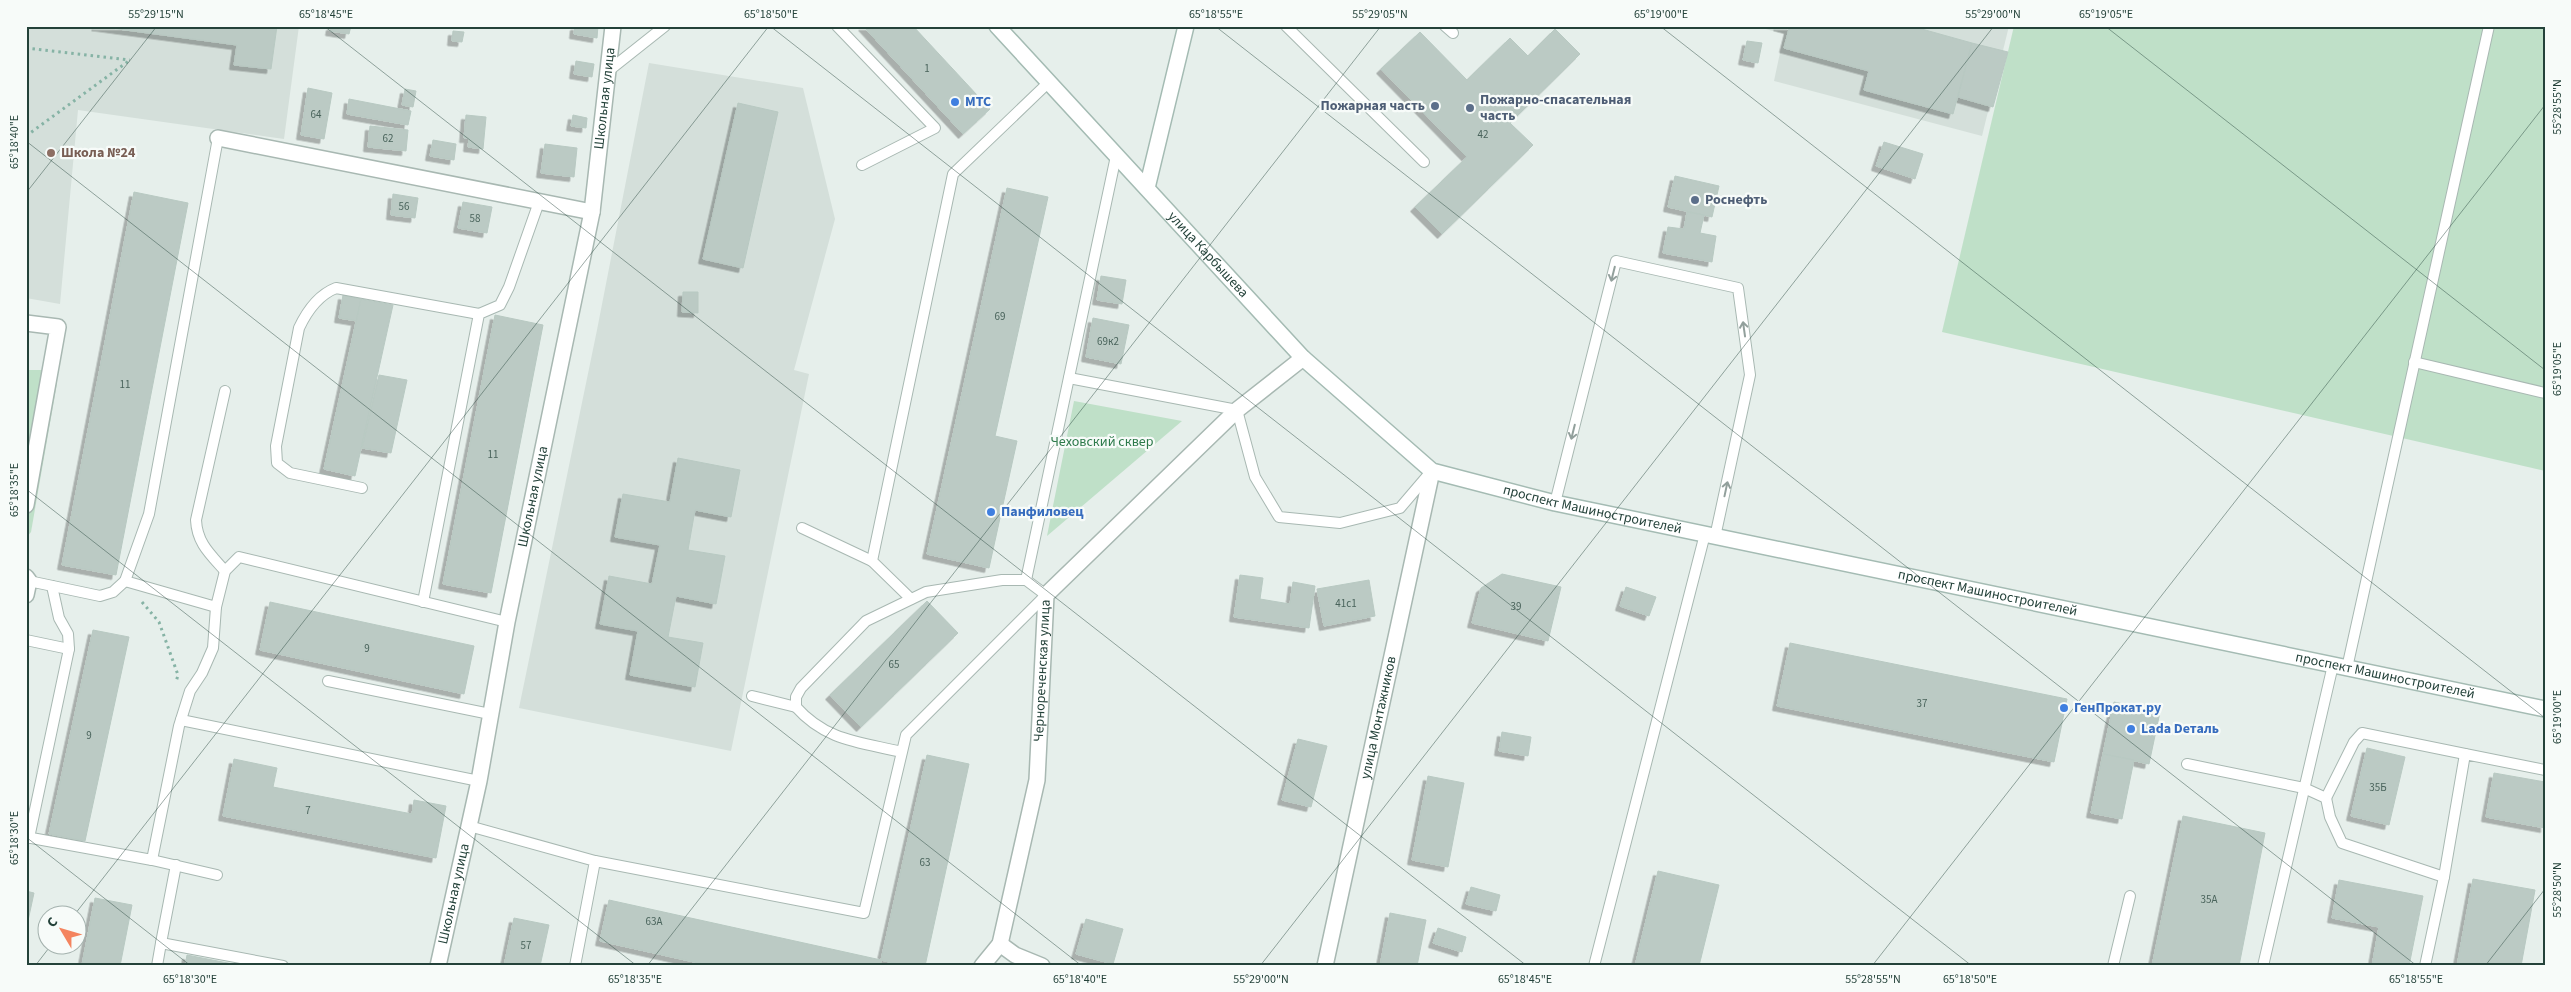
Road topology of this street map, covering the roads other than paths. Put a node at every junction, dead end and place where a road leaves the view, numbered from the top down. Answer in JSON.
{"nodes":[{"id":1,"x":613,"y":26,"type":"edge"},
{"id":2,"x":665,"y":26,"type":"edge"},
{"id":3,"x":836,"y":26,"type":"edge"},
{"id":4,"x":997,"y":26,"type":"edge"},
{"id":5,"x":1186,"y":26,"type":"edge"},
{"id":6,"x":2488,"y":26,"type":"edge"},
{"id":7,"x":1288,"y":27,"type":"edge"},
{"id":8,"x":607,"y":72,"type":"junction"},
{"id":9,"x":1048,"y":82,"type":"junction"},
{"id":10,"x":218,"y":138,"type":"joint"},
{"id":11,"x":1116,"y":156,"type":"junction"},
{"id":12,"x":1424,"y":162,"type":"dead end"},
{"id":13,"x":862,"y":165,"type":"dead end"},
{"id":14,"x":1147,"y":188,"type":"junction"},
{"id":15,"x":539,"y":202,"type":"junction"},
{"id":16,"x":592,"y":212,"type":"junction"},
{"id":17,"x":480,"y":314,"type":"junction"},
{"id":18,"x":26,"y":323,"type":"edge"},
{"id":19,"x":1303,"y":358,"type":"junction"},
{"id":20,"x":2414,"y":362,"type":"junction"},
{"id":21,"x":1068,"y":378,"type":"junction"},
{"id":22,"x":225,"y":391,"type":"dead end"},
{"id":23,"x":2545,"y":393,"type":"edge"},
{"id":24,"x":1237,"y":410,"type":"junction"},
{"id":25,"x":1432,"y":471,"type":"junction"},
{"id":26,"x":362,"y":488,"type":"dead end"},
{"id":27,"x":1555,"y":503,"type":"junction"},
{"id":28,"x":26,"y":505,"type":"edge"},
{"id":29,"x":802,"y":528,"type":"dead end"},
{"id":30,"x":1710,"y":535,"type":"junction"},
{"id":31,"x":872,"y":561,"type":"junction"},
{"id":32,"x":225,"y":571,"type":"junction"},
{"id":33,"x":1026,"y":580,"type":"junction"},
{"id":34,"x":125,"y":581,"type":"junction"},
{"id":35,"x":27,"y":584,"type":"edge"},
{"id":36,"x":52,"y":586,"type":"junction"},
{"id":37,"x":1046,"y":595,"type":"junction"},
{"id":38,"x":911,"y":599,"type":"junction"},
{"id":39,"x":423,"y":602,"type":"junction"},
{"id":40,"x":216,"y":607,"type":"junction"},
{"id":41,"x":507,"y":622,"type":"junction"},
{"id":42,"x":26,"y":640,"type":"edge"},
{"id":43,"x":69,"y":649,"type":"junction"},
{"id":44,"x":2340,"y":666,"type":"junction"},
{"id":45,"x":328,"y":681,"type":"dead end"},
{"id":46,"x":752,"y":696,"type":"dead end"},
{"id":47,"x":796,"y":707,"type":"junction"},
{"id":48,"x":2545,"y":709,"type":"edge"},
{"id":49,"x":490,"y":714,"type":"junction"},
{"id":50,"x":181,"y":720,"type":"junction"},
{"id":51,"x":902,"y":752,"type":"junction"},
{"id":52,"x":2465,"y":754,"type":"junction"},
{"id":53,"x":2187,"y":764,"type":"dead end"},
{"id":54,"x":2545,"y":770,"type":"edge"},
{"id":55,"x":479,"y":780,"type":"junction"},
{"id":56,"x":2304,"y":788,"type":"junction"},
{"id":57,"x":2326,"y":798,"type":"junction"},
{"id":58,"x":469,"y":826,"type":"junction"},
{"id":59,"x":27,"y":838,"type":"edge"},
{"id":60,"x":152,"y":860,"type":"junction"},
{"id":61,"x":595,"y":860,"type":"junction"},
{"id":62,"x":176,"y":866,"type":"junction"},
{"id":63,"x":217,"y":875,"type":"dead end"},
{"id":64,"x":2444,"y":877,"type":"junction"},
{"id":65,"x":2130,"y":896,"type":"dead end"},
{"id":66,"x":161,"y":943,"type":"junction"},
{"id":67,"x":1000,"y":944,"type":"junction"},
{"id":68,"x":157,"y":966,"type":"edge"},
{"id":69,"x":283,"y":966,"type":"edge"},
{"id":70,"x":438,"y":966,"type":"edge"},
{"id":71,"x":575,"y":966,"type":"edge"},
{"id":72,"x":982,"y":966,"type":"edge"},
{"id":73,"x":1042,"y":966,"type":"edge"},
{"id":74,"x":1325,"y":966,"type":"edge"},
{"id":75,"x":1594,"y":966,"type":"edge"},
{"id":76,"x":2113,"y":966,"type":"edge"},
{"id":77,"x":2263,"y":966,"type":"edge"},
{"id":78,"x":2426,"y":966,"type":"edge"}],
"edges":[{"from":1,"to":8,"type":"street","name":"Школьная улица"},
{"from":2,"to":8,"type":"lane"},
{"from":3,"to":13,"type":"lane"},
{"from":4,"to":9,"type":"street","name":"улица Карбышева"},
{"from":5,"to":14,"type":"street"},
{"from":6,"to":20,"type":"lane"},
{"from":7,"to":12,"type":"lane"},
{"from":8,"to":16,"type":"street","name":"Школьная улица"},
{"from":9,"to":11,"type":"street","name":"улица Карбышева"},
{"from":9,"to":31,"type":"lane"},
{"from":10,"to":15,"type":"street"},
{"from":10,"to":34,"type":"lane"},
{"from":11,"to":14,"type":"street","name":"улица Карбышева"},
{"from":11,"to":21,"type":"lane"},
{"from":14,"to":19,"type":"street","name":"улица Карбышева"},
{"from":15,"to":16,"type":"street"},
{"from":15,"to":17,"type":"lane"},
{"from":16,"to":41,"type":"street","name":"Школьная улица"},
{"from":17,"to":26,"type":"lane"},
{"from":17,"to":39,"type":"lane"},
{"from":18,"to":28,"type":"street"},
{"from":19,"to":24,"type":"street","name":"Чернореченская улица"},
{"from":19,"to":25,"type":"street","name":"улица Карбышева"},
{"from":20,"to":23,"type":"lane"},
{"from":20,"to":44,"type":"lane"},
{"from":21,"to":24,"type":"lane"},
{"from":21,"to":33,"type":"lane"},
{"from":22,"to":32,"type":"lane"},
{"from":24,"to":25,"type":"lane"},
{"from":24,"to":37,"type":"street","name":"Чернореченская улица"},
{"from":25,"to":27,"type":"street","name":"проспект Машиностроителей"},
{"from":25,"to":74,"type":"street","name":"улица Монтажников"},
{"from":27,"to":30,"type":"street","name":"проспект Машиностроителей"},
{"from":30,"to":27,"type":"lane","one_way":true},
{"from":29,"to":31,"type":"lane"},
{"from":30,"to":44,"type":"street","name":"проспект Машиностроителей"},
{"from":30,"to":75,"type":"lane"},
{"from":31,"to":38,"type":"lane"},
{"from":32,"to":39,"type":"lane"},
{"from":32,"to":40,"type":"lane"},
{"from":33,"to":37,"type":"lane"},
{"from":33,"to":38,"type":"lane"},
{"from":34,"to":36,"type":"lane"},
{"from":34,"to":40,"type":"lane"},
{"from":35,"to":36,"type":"lane"},
{"from":36,"to":43,"type":"lane"},
{"from":37,"to":51,"type":"lane"},
{"from":37,"to":67,"type":"street","name":"Чернореченская улица"},
{"from":38,"to":47,"type":"lane"},
{"from":39,"to":41,"type":"lane"},
{"from":40,"to":50,"type":"lane"},
{"from":41,"to":49,"type":"street","name":"Школьная улица"},
{"from":42,"to":43,"type":"lane"},
{"from":43,"to":59,"type":"lane"},
{"from":44,"to":48,"type":"street","name":"проспект Машиностроителей"},
{"from":44,"to":56,"type":"lane"},
{"from":45,"to":49,"type":"lane"},
{"from":46,"to":47,"type":"lane"},
{"from":47,"to":51,"type":"lane"},
{"from":49,"to":55,"type":"street","name":"Школьная улица"},
{"from":50,"to":55,"type":"lane"},
{"from":50,"to":60,"type":"lane"},
{"from":51,"to":61,"type":"lane"},
{"from":52,"to":54,"type":"lane"},
{"from":52,"to":57,"type":"lane"},
{"from":52,"to":64,"type":"lane"},
{"from":53,"to":56,"type":"lane"},
{"from":55,"to":58,"type":"street","name":"Школьная улица"},
{"from":56,"to":57,"type":"lane"},
{"from":56,"to":77,"type":"lane"},
{"from":57,"to":64,"type":"lane"},
{"from":58,"to":61,"type":"lane"},
{"from":58,"to":70,"type":"street","name":"Школьная улица"},
{"from":59,"to":60,"type":"lane"},
{"from":60,"to":62,"type":"lane"},
{"from":61,"to":71,"type":"lane"},
{"from":62,"to":63,"type":"lane"},
{"from":62,"to":66,"type":"lane"},
{"from":64,"to":78,"type":"lane"},
{"from":65,"to":76,"type":"lane"},
{"from":66,"to":68,"type":"lane"},
{"from":66,"to":69,"type":"lane"},
{"from":67,"to":72,"type":"street","name":"Чернореченская улица"},
{"from":67,"to":73,"type":"street"}]}
